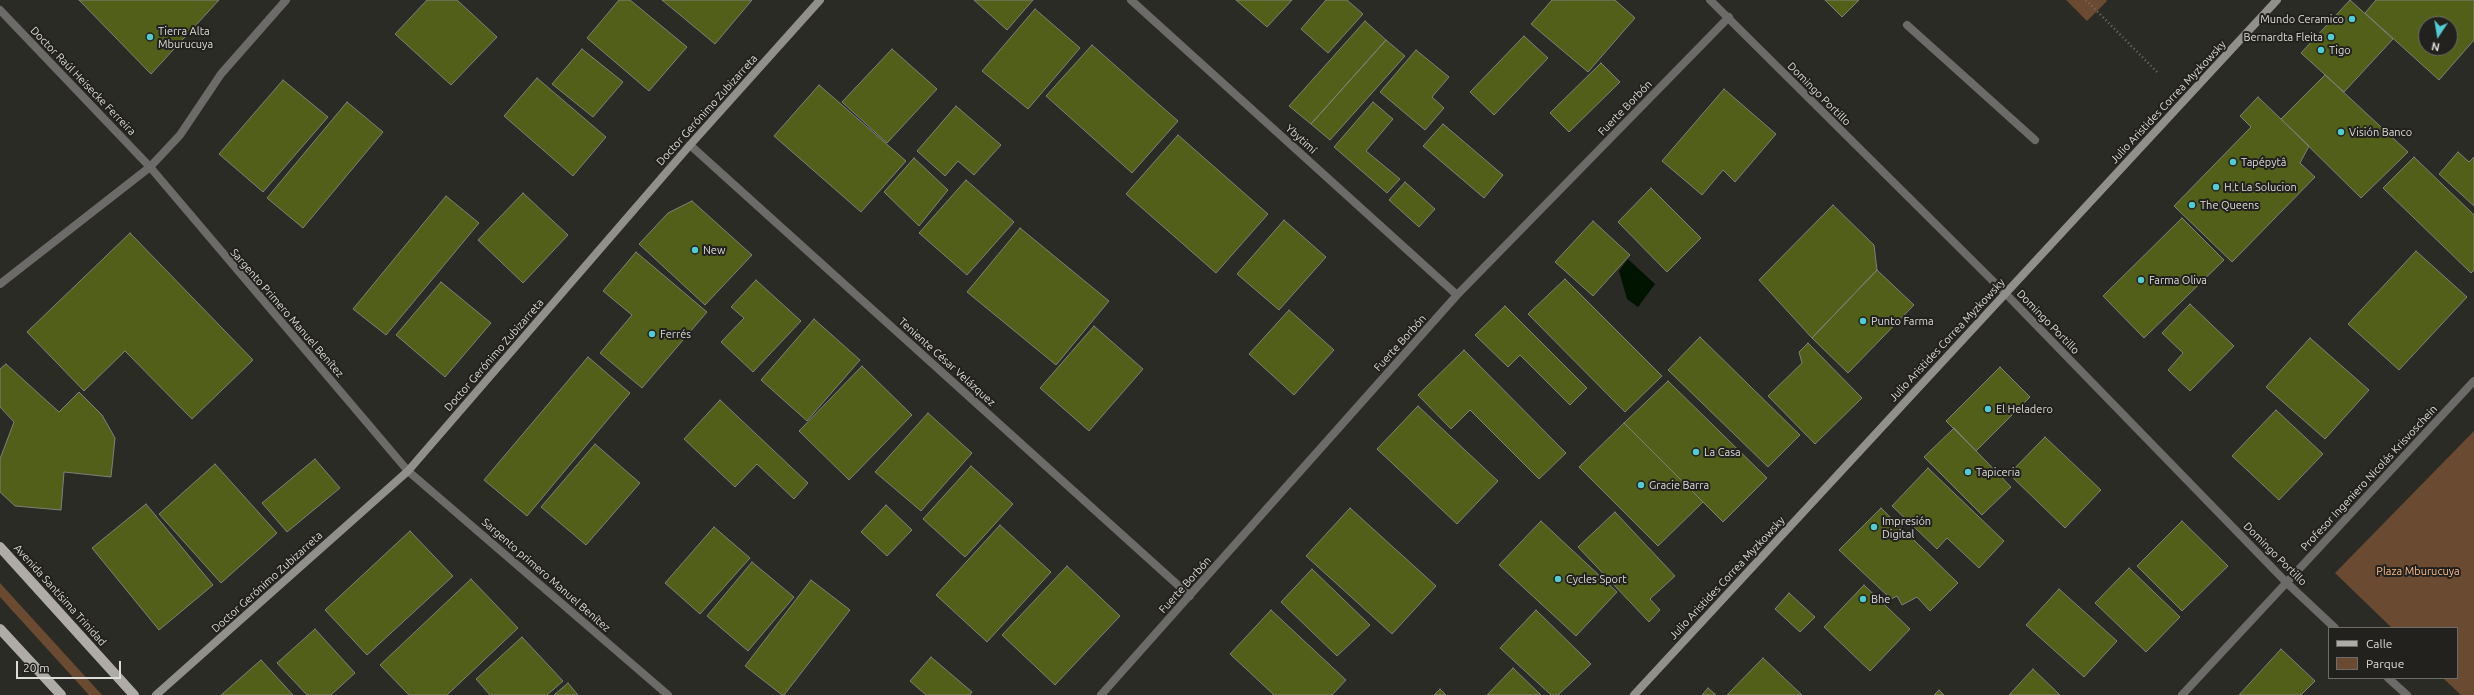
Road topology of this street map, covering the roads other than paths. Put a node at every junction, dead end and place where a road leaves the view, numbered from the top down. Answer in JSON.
{"nodes":[{"id":1,"x":286,"y":0,"type":"edge"},
{"id":2,"x":820,"y":0,"type":"edge"},
{"id":3,"x":1131,"y":0,"type":"edge"},
{"id":4,"x":1710,"y":0,"type":"edge"},
{"id":5,"x":2277,"y":0,"type":"edge"},
{"id":6,"x":0,"y":10,"type":"edge"},
{"id":7,"x":1729,"y":18,"type":"junction"},
{"id":8,"x":1907,"y":25,"type":"dead end"},
{"id":9,"x":2035,"y":140,"type":"dead end"},
{"id":10,"x":690,"y":145,"type":"junction"},
{"id":11,"x":150,"y":167,"type":"junction"},
{"id":12,"x":0,"y":284,"type":"edge"},
{"id":13,"x":2005,"y":293,"type":"junction"},
{"id":14,"x":1457,"y":295,"type":"junction"},
{"id":15,"x":2474,"y":381,"type":"edge"},
{"id":16,"x":408,"y":471,"type":"junction"},
{"id":17,"x":0,"y":546,"type":"edge"},
{"id":18,"x":2287,"y":583,"type":"junction"},
{"id":19,"x":1190,"y":596,"type":"junction"},
{"id":20,"x":2334,"y":627,"type":"edge"},
{"id":21,"x":0,"y":629,"type":"edge"},
{"id":22,"x":2389,"y":679,"type":"edge"},
{"id":23,"x":61,"y":695,"type":"edge"},
{"id":24,"x":134,"y":695,"type":"edge"},
{"id":25,"x":156,"y":695,"type":"edge"},
{"id":26,"x":668,"y":695,"type":"edge"},
{"id":27,"x":1101,"y":695,"type":"edge"},
{"id":28,"x":1634,"y":695,"type":"edge"},
{"id":29,"x":2182,"y":695,"type":"edge"},
{"id":30,"x":2407,"y":695,"type":"edge"}],
"edges":[{"from":1,"to":11,"type":"street"},
{"from":2,"to":10,"type":"main road","name":"Doctor Gerónimo Zubizarreta"},
{"from":3,"to":14,"type":"street","name":"Ybytimí"},
{"from":4,"to":7,"type":"street","name":"Domingo Portillo"},
{"from":5,"to":13,"type":"main road","name":"Julio Aristides Correa Myzkowsky"},
{"from":6,"to":11,"type":"street","name":"Doctor Raúl Heisecke Ferreira"},
{"from":7,"to":13,"type":"street","name":"Domingo Portillo"},
{"from":7,"to":14,"type":"street","name":"Fuerte Borbón"},
{"from":8,"to":9,"type":"street"},
{"from":10,"to":16,"type":"main road","name":"Doctor Gerónimo Zubizarreta"},
{"from":10,"to":19,"type":"street","name":"Teniente César Velázquez"},
{"from":11,"to":12,"type":"street"},
{"from":11,"to":16,"type":"street","name":"Sargento Primero Manuel Benítez"},
{"from":13,"to":18,"type":"street","name":"Domingo Portillo"},
{"from":13,"to":28,"type":"main road","name":"Julio Aristides Correa Myzkowsky"},
{"from":14,"to":19,"type":"street","name":"Fuerte Borbón"},
{"from":15,"to":18,"type":"street","name":"Profesor Ingeniero Nicolás Krisvoschein"},
{"from":16,"to":25,"type":"main road","name":"Doctor Gerónimo Zubizarreta"},
{"from":16,"to":26,"type":"street","name":"Sargento primero Manuel Benítez"},
{"from":17,"to":24,"type":"main road","name":"Avenida Santísima Trinidad"},
{"from":18,"to":20,"type":"street","name":"Domingo Portillo"},
{"from":18,"to":29,"type":"street","name":"Profesor Ingeniero Nicolás Krisvoschein"},
{"from":19,"to":27,"type":"street","name":"Fuerte Borbón"},
{"from":21,"to":23,"type":"main road"},
{"from":22,"to":30,"type":"street"}]}
